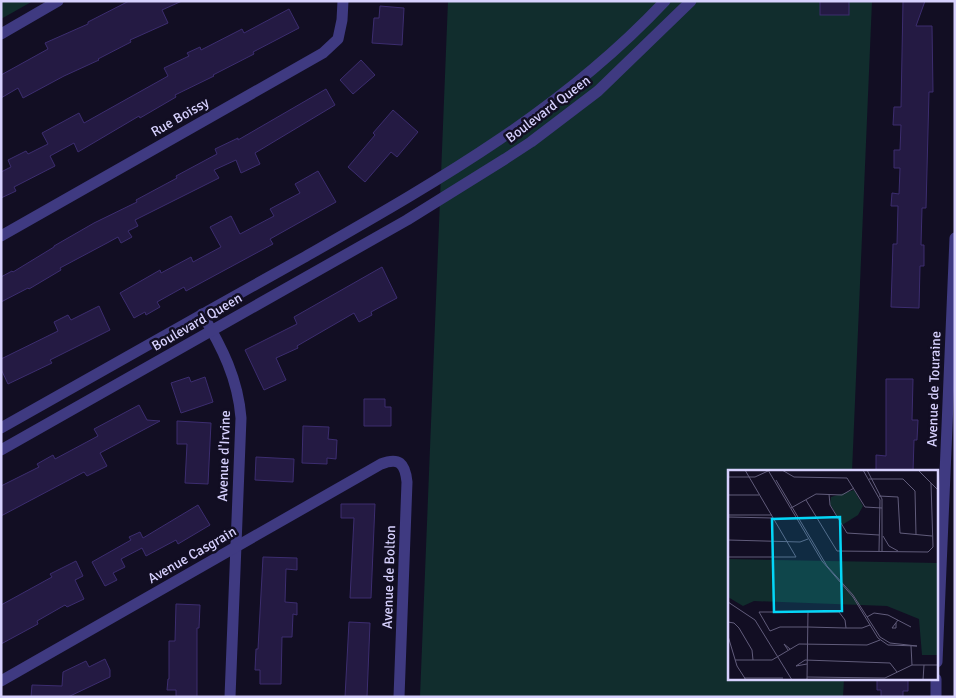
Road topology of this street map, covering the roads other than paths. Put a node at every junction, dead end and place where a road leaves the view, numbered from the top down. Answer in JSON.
{"nodes":[{"id":1,"x":58,"y":1,"type":"edge"},
{"id":2,"x":343,"y":1,"type":"edge"},
{"id":3,"x":665,"y":1,"type":"edge"},
{"id":4,"x":691,"y":1,"type":"edge"},
{"id":5,"x":1,"y":34,"type":"edge"},
{"id":6,"x":397,"y":204,"type":"junction"},
{"id":7,"x":407,"y":220,"type":"junction"},
{"id":8,"x":1,"y":236,"type":"edge"},
{"id":9,"x":955,"y":238,"type":"edge"},
{"id":10,"x":202,"y":314,"type":"junction"},
{"id":11,"x":212,"y":330,"type":"junction"},
{"id":12,"x":953,"y":343,"type":"edge"},
{"id":13,"x":1,"y":428,"type":"edge"},
{"id":14,"x":1,"y":450,"type":"edge"},
{"id":15,"x":398,"y":461,"type":"joint"},
{"id":16,"x":235,"y":547,"type":"junction"},
{"id":17,"x":938,"y":642,"type":"edge"},
{"id":18,"x":936,"y":680,"type":"edge"},
{"id":19,"x":1,"y":681,"type":"edge"},
{"id":20,"x":230,"y":697,"type":"edge"},
{"id":21,"x":399,"y":697,"type":"edge"},
{"id":22,"x":936,"y":697,"type":"edge"}],
"edges":[{"from":1,"to":5,"type":"street"},
{"from":2,"to":8,"type":"street","name":"Rue Boissy"},
{"from":3,"to":6,"type":"street","name":"Boulevard Queen"},
{"from":4,"to":7,"type":"street","name":"Boulevard Queen"},
{"from":6,"to":7,"type":"street"},
{"from":6,"to":10,"type":"street","name":"Boulevard Queen"},
{"from":7,"to":11,"type":"street","name":"Boulevard Queen"},
{"from":9,"to":12,"type":"street","name":"Avenue de Touraine"},
{"from":10,"to":11,"type":"street","name":"Avenue d'Irvine"},
{"from":10,"to":13,"type":"street","name":"Boulevard Queen"},
{"from":11,"to":14,"type":"street","name":"Boulevard Queen"},
{"from":11,"to":16,"type":"street","name":"Avenue d'Irvine"},
{"from":12,"to":17,"type":"street","name":"Avenue de Touraine"},
{"from":15,"to":16,"type":"street","name":"Avenue Casgrain"},
{"from":15,"to":21,"type":"street","name":"Avenue de Bolton"},
{"from":16,"to":19,"type":"street","name":"Avenue Casgrain"},
{"from":16,"to":20,"type":"street","name":"Avenue d'Irvine"},
{"from":18,"to":22,"type":"street"}]}
